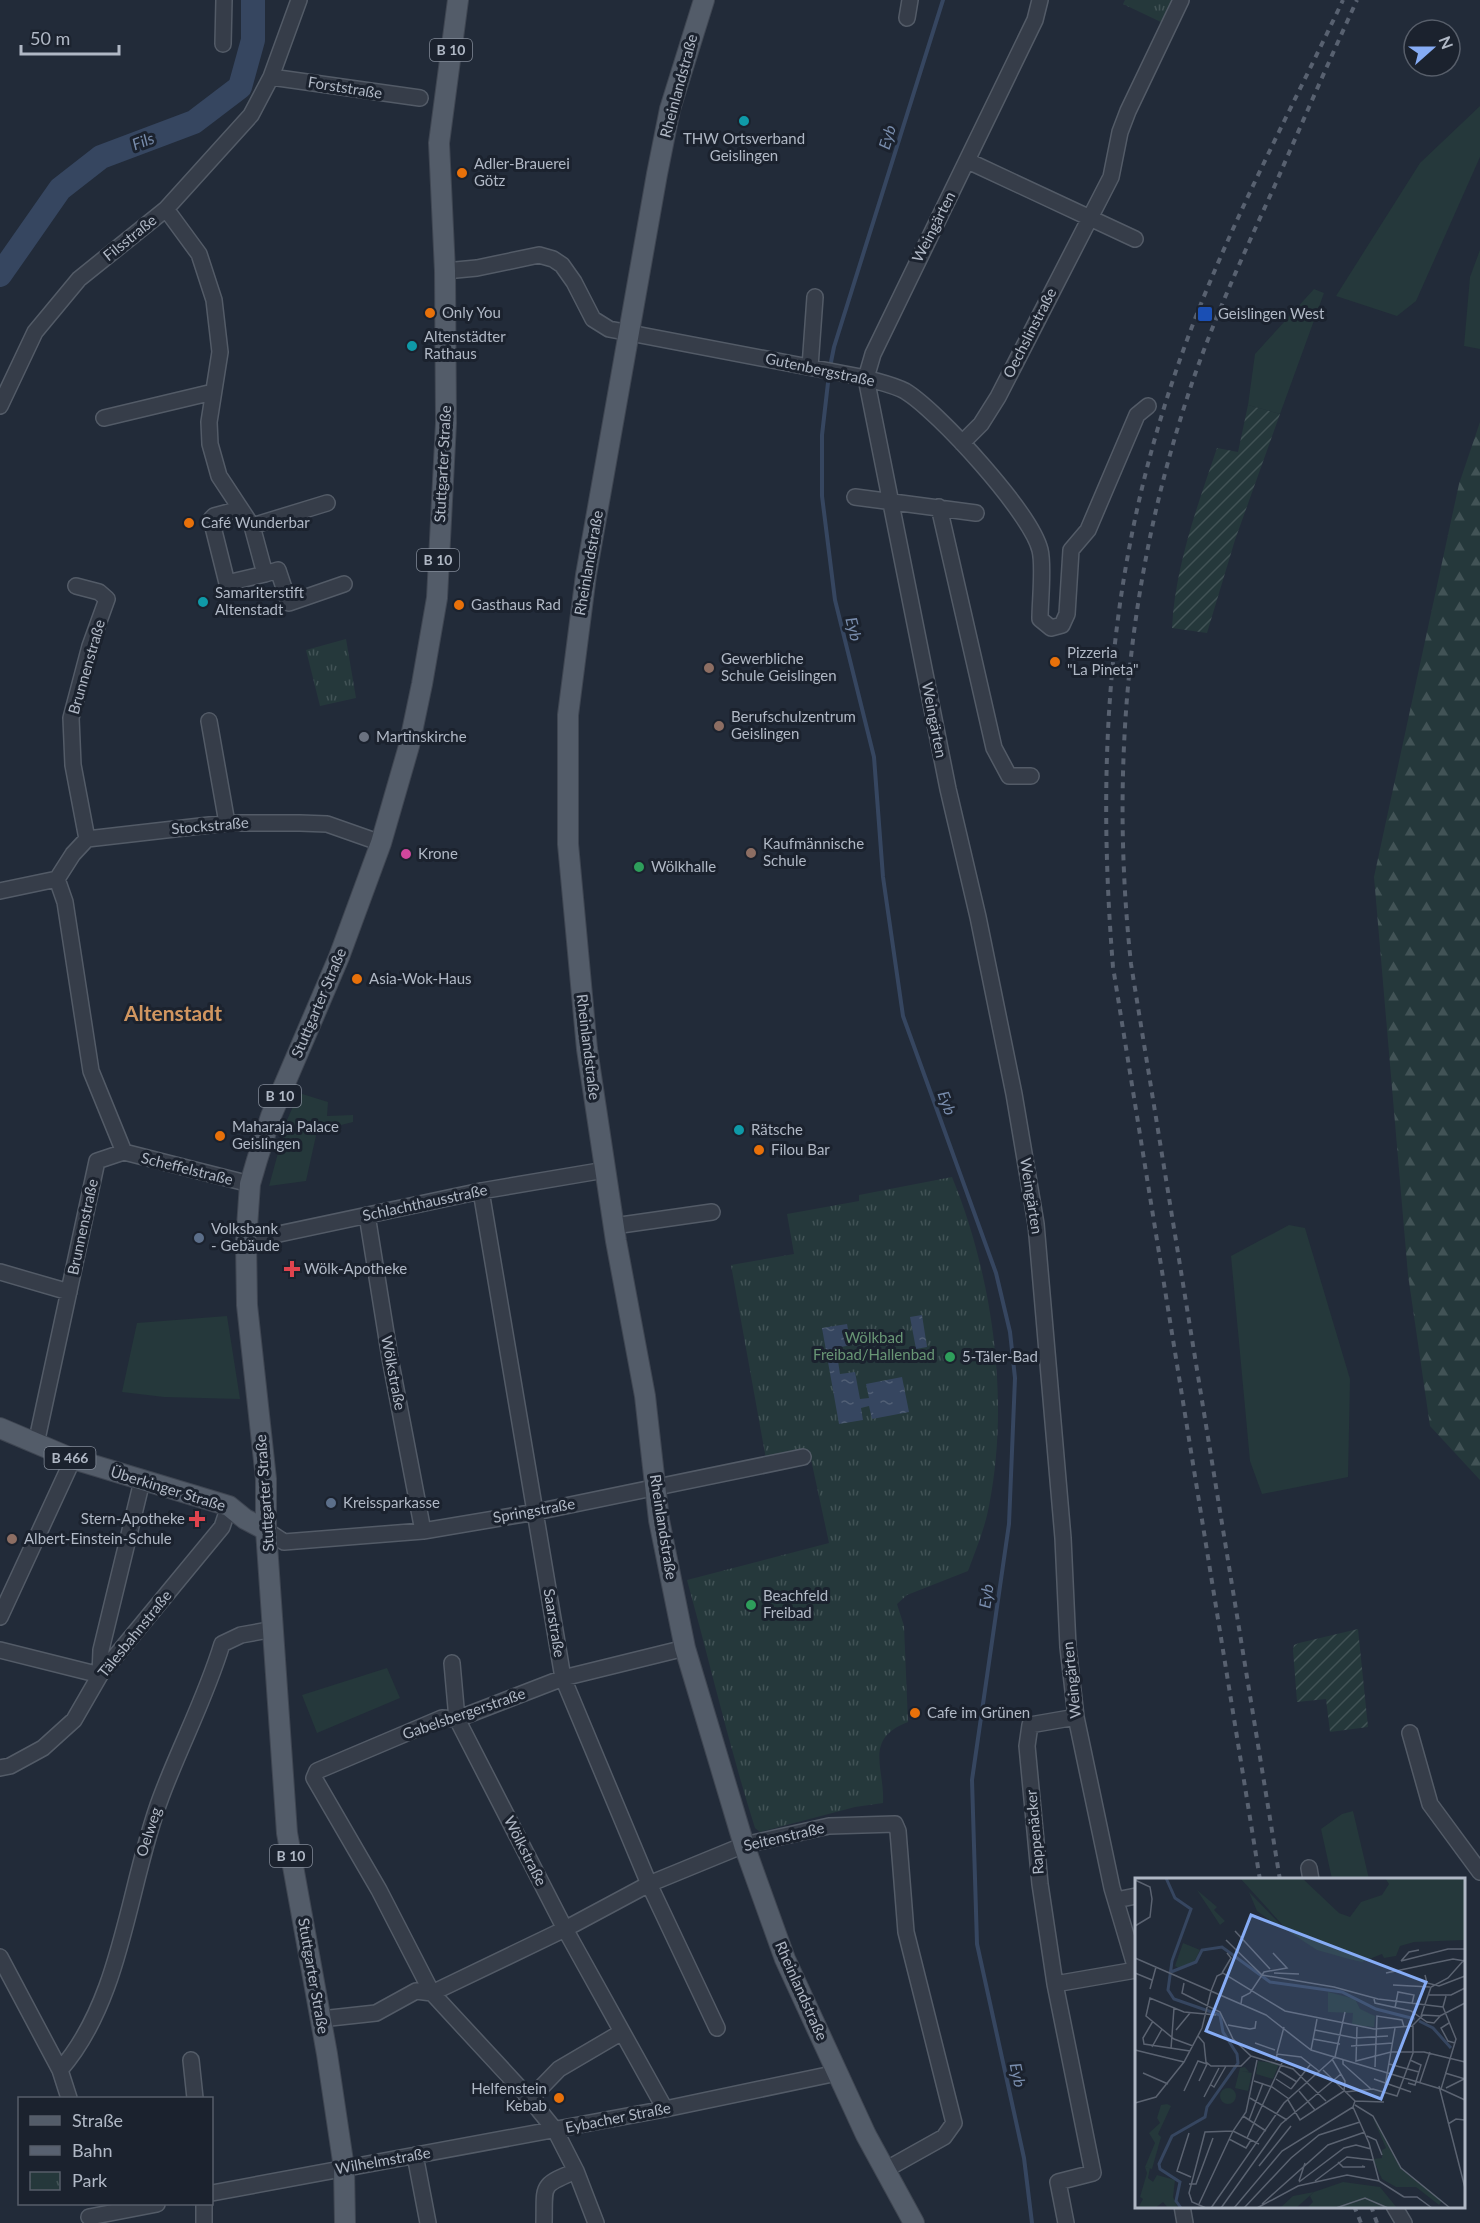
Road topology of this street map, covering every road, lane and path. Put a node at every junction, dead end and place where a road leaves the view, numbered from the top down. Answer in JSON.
{"nodes":[{"id":1,"x":224,"y":0,"type":"edge"},
{"id":2,"x":299,"y":0,"type":"edge"},
{"id":3,"x":458,"y":0,"type":"edge"},
{"id":4,"x":704,"y":0,"type":"edge"},
{"id":5,"x":910,"y":0,"type":"edge"},
{"id":6,"x":1040,"y":0,"type":"edge"},
{"id":7,"x":1181,"y":0,"type":"edge"},
{"id":8,"x":907,"y":18,"type":"dead end"},
{"id":9,"x":223,"y":44,"type":"dead end"},
{"id":10,"x":271,"y":76,"type":"junction"},
{"id":11,"x":420,"y":98,"type":"dead end"},
{"id":12,"x":968,"y":161,"type":"junction"},
{"id":13,"x":166,"y":209,"type":"junction"},
{"id":14,"x":1090,"y":218,"type":"junction"},
{"id":15,"x":1135,"y":239,"type":"dead end"},
{"id":16,"x":445,"y":271,"type":"junction"},
{"id":17,"x":815,"y":297,"type":"dead end"},
{"id":18,"x":628,"y":333,"type":"junction"},
{"id":19,"x":814,"y":368,"type":"junction"},
{"id":20,"x":860,"y":376,"type":"junction"},
{"id":21,"x":213,"y":392,"type":"junction"},
{"id":22,"x":0,"y":406,"type":"edge"},
{"id":23,"x":1148,"y":406,"type":"dead end"},
{"id":24,"x":104,"y":418,"type":"dead end"},
{"id":25,"x":962,"y":443,"type":"junction"},
{"id":26,"x":855,"y":497,"type":"dead end"},
{"id":27,"x":891,"y":500,"type":"junction"},
{"id":28,"x":327,"y":503,"type":"dead end"},
{"id":29,"x":939,"y":507,"type":"junction"},
{"id":30,"x":240,"y":508,"type":"junction"},
{"id":31,"x":975,"y":513,"type":"dead end"},
{"id":32,"x":252,"y":526,"type":"junction"},
{"id":33,"x":265,"y":574,"type":"junction"},
{"id":34,"x":344,"y":584,"type":"dead end"},
{"id":35,"x":76,"y":586,"type":"dead end"},
{"id":36,"x":210,"y":721,"type":"dead end"},
{"id":37,"x":1031,"y":776,"type":"dead end"},
{"id":38,"x":227,"y":823,"type":"junction"},
{"id":39,"x":87,"y":839,"type":"junction"},
{"id":40,"x":381,"y":843,"type":"junction"},
{"id":41,"x":57,"y":879,"type":"junction"},
{"id":42,"x":0,"y":891,"type":"edge"},
{"id":43,"x":124,"y":1152,"type":"junction"},
{"id":44,"x":605,"y":1170,"type":"junction"},
{"id":45,"x":250,"y":1184,"type":"junction"},
{"id":46,"x":481,"y":1191,"type":"junction"},
{"id":47,"x":712,"y":1212,"type":"dead end"},
{"id":48,"x":367,"y":1215,"type":"junction"},
{"id":49,"x":614,"y":1226,"type":"junction"},
{"id":50,"x":246,"y":1241,"type":"junction"},
{"id":51,"x":0,"y":1272,"type":"edge"},
{"id":52,"x":69,"y":1292,"type":"junction"},
{"id":53,"x":0,"y":1428,"type":"edge"},
{"id":54,"x":36,"y":1444,"type":"junction"},
{"id":55,"x":803,"y":1457,"type":"dead end"},
{"id":56,"x":73,"y":1459,"type":"junction"},
{"id":57,"x":142,"y":1481,"type":"junction"},
{"id":58,"x":656,"y":1488,"type":"junction"},
{"id":59,"x":229,"y":1506,"type":"junction"},
{"id":60,"x":536,"y":1512,"type":"junction"},
{"id":61,"x":266,"y":1530,"type":"junction"},
{"id":62,"x":423,"y":1531,"type":"junction"},
{"id":63,"x":0,"y":1617,"type":"edge"},
{"id":64,"x":274,"y":1629,"type":"junction"},
{"id":65,"x":684,"y":1648,"type":"junction"},
{"id":66,"x":0,"y":1650,"type":"edge"},
{"id":67,"x":452,"y":1663,"type":"dead end"},
{"id":68,"x":100,"y":1675,"type":"junction"},
{"id":69,"x":563,"y":1678,"type":"junction"},
{"id":70,"x":1076,"y":1717,"type":"junction"},
{"id":71,"x":457,"y":1719,"type":"junction"},
{"id":72,"x":1410,"y":1733,"type":"dead end"},
{"id":73,"x":0,"y":1768,"type":"edge"},
{"id":74,"x":317,"y":1771,"type":"joint"},
{"id":75,"x":744,"y":1845,"type":"junction"},
{"id":76,"x":1480,"y":1872,"type":"edge"},
{"id":77,"x":649,"y":1884,"type":"junction"},
{"id":78,"x":1135,"y":1896,"type":"edge"},
{"id":79,"x":1116,"y":1900,"type":"junction"},
{"id":80,"x":565,"y":1929,"type":"junction"},
{"id":81,"x":0,"y":1957,"type":"edge"},
{"id":82,"x":1135,"y":1962,"type":"edge"},
{"id":83,"x":1135,"y":1969,"type":"edge"},
{"id":84,"x":1055,"y":1984,"type":"junction"},
{"id":85,"x":432,"y":1993,"type":"junction"},
{"id":86,"x":321,"y":2019,"type":"junction"},
{"id":87,"x":717,"y":2028,"type":"dead end"},
{"id":88,"x":622,"y":2032,"type":"junction"},
{"id":89,"x":191,"y":2060,"type":"dead end"},
{"id":90,"x":60,"y":2070,"type":"junction"},
{"id":91,"x":837,"y":2073,"type":"junction"},
{"id":92,"x":69,"y":2097,"type":"edge"},
{"id":93,"x":195,"y":2097,"type":"edge"},
{"id":94,"x":530,"y":2099,"type":"junction"},
{"id":95,"x":665,"y":2109,"type":"junction"},
{"id":96,"x":555,"y":2130,"type":"junction"},
{"id":97,"x":415,"y":2155,"type":"junction"},
{"id":98,"x":344,"y":2168,"type":"junction"},
{"id":99,"x":885,"y":2170,"type":"junction"},
{"id":100,"x":576,"y":2171,"type":"junction"},
{"id":101,"x":213,"y":2193,"type":"edge"},
{"id":102,"x":150,"y":2205,"type":"edge"},
{"id":103,"x":204,"y":2205,"type":"edge"},
{"id":104,"x":1182,"y":2208,"type":"edge"},
{"id":105,"x":1395,"y":2208,"type":"edge"},
{"id":106,"x":88,"y":2214,"type":"edge"},
{"id":107,"x":204,"y":2223,"type":"edge"},
{"id":108,"x":345,"y":2223,"type":"edge"},
{"id":109,"x":428,"y":2223,"type":"edge"},
{"id":110,"x":544,"y":2223,"type":"edge"},
{"id":111,"x":596,"y":2223,"type":"edge"},
{"id":112,"x":914,"y":2223,"type":"edge"},
{"id":113,"x":1066,"y":2223,"type":"edge"},
{"id":114,"x":1185,"y":2223,"type":"edge"},
{"id":115,"x":1404,"y":2223,"type":"edge"}],
"edges":[{"from":1,"to":9,"type":"street"},
{"from":2,"to":10,"type":"street","name":"Filsstraße"},
{"from":3,"to":16,"type":"main road","name":"Stuttgarter Straße","number":"B 10"},
{"from":4,"to":18,"type":"main road","name":"Rheinlandstraße"},
{"from":5,"to":8,"type":"street"},
{"from":6,"to":12,"type":"street","name":"Weingärten"},
{"from":7,"to":14,"type":"street","name":"Oechslinstraße"},
{"from":10,"to":11,"type":"street","name":"Forststraße"},
{"from":10,"to":13,"type":"street","name":"Filsstraße"},
{"from":12,"to":14,"type":"street"},
{"from":12,"to":20,"type":"street","name":"Weingärten"},
{"from":13,"to":21,"type":"street"},
{"from":13,"to":22,"type":"street","name":"Filsstraße"},
{"from":14,"to":15,"type":"street"},
{"from":14,"to":25,"type":"street","name":"Oechslinstraße"},
{"from":16,"to":18,"type":"street","name":"Gutenbergstraße"},
{"from":16,"to":40,"type":"main road","name":"Stuttgarter Straße","number":"B 10"},
{"from":17,"to":19,"type":"street"},
{"from":18,"to":19,"type":"street","name":"Gutenbergstraße"},
{"from":18,"to":44,"type":"main road","name":"Rheinlandstraße"},
{"from":19,"to":20,"type":"street","name":"Gutenbergstraße"},
{"from":20,"to":25,"type":"street","name":"Gutenbergstraße"},
{"from":20,"to":27,"type":"street","name":"Weingärten"},
{"from":21,"to":24,"type":"street"},
{"from":21,"to":30,"type":"street"},
{"from":23,"to":25,"type":"street","name":"Gutenbergstraße"},
{"from":26,"to":27,"type":"street"},
{"from":27,"to":29,"type":"street"},
{"from":27,"to":70,"type":"street","name":"Weingärten"},
{"from":28,"to":32,"type":"street"},
{"from":29,"to":31,"type":"street"},
{"from":29,"to":37,"type":"street"},
{"from":30,"to":32,"type":"street"},
{"from":30,"to":33,"type":"street"},
{"from":32,"to":33,"type":"street"},
{"from":33,"to":34,"type":"street"},
{"from":35,"to":39,"type":"street","name":"Brunnenstraße"},
{"from":36,"to":38,"type":"street"},
{"from":38,"to":39,"type":"street","name":"Stockstraße"},
{"from":38,"to":40,"type":"street","name":"Stockstraße"},
{"from":39,"to":41,"type":"street"},
{"from":40,"to":45,"type":"main road","name":"Stuttgarter Straße","number":"B 10"},
{"from":41,"to":42,"type":"street"},
{"from":41,"to":43,"type":"street"},
{"from":43,"to":45,"type":"street","name":"Scheffelstraße"},
{"from":43,"to":52,"type":"street","name":"Brunnenstraße"},
{"from":44,"to":46,"type":"street","name":"Schlachthausstraße"},
{"from":44,"to":49,"type":"main road","name":"Rheinlandstraße"},
{"from":45,"to":50,"type":"main road","name":"Stuttgarter Straße","number":"B 10"},
{"from":46,"to":48,"type":"street","name":"Schlachthausstraße"},
{"from":46,"to":60,"type":"street","name":"Saarstraße"},
{"from":47,"to":49,"type":"street"},
{"from":48,"to":50,"type":"street","name":"Schlachthausstraße"},
{"from":48,"to":62,"type":"street","name":"Wölkstraße"},
{"from":49,"to":58,"type":"main road","name":"Rheinlandstraße"},
{"from":50,"to":61,"type":"main road","name":"Stuttgarter Straße","number":"B 10"},
{"from":51,"to":52,"type":"street"},
{"from":52,"to":54,"type":"street","name":"Brunnenstraße"},
{"from":53,"to":54,"type":"main road","name":"Überkinger Straße","number":"B 466"},
{"from":54,"to":56,"type":"main road","name":"Überkinger Straße","number":"B 466"},
{"from":55,"to":58,"type":"street","name":"Springstraße"},
{"from":56,"to":57,"type":"main road","name":"Überkinger Straße","number":"B 466"},
{"from":56,"to":63,"type":"street"},
{"from":57,"to":59,"type":"main road","name":"Überkinger Straße","number":"B 466"},
{"from":57,"to":68,"type":"street"},
{"from":58,"to":60,"type":"street","name":"Springstraße"},
{"from":58,"to":65,"type":"main road","name":"Rheinlandstraße"},
{"from":59,"to":61,"type":"main road","name":"Überkinger Straße","number":"B 466"},
{"from":59,"to":68,"type":"street","name":"Tälesbahnstraße"},
{"from":60,"to":62,"type":"street","name":"Springstraße"},
{"from":60,"to":69,"type":"street","name":"Saarstraße"},
{"from":61,"to":62,"type":"street","name":"Springstraße"},
{"from":61,"to":64,"type":"main road","name":"Stuttgarter Straße","number":"B 10"},
{"from":64,"to":86,"type":"main road","name":"Stuttgarter Straße","number":"B 10"},
{"from":64,"to":90,"type":"street","name":"Oelweg"},
{"from":65,"to":69,"type":"street","name":"Gabelsbergerstraße"},
{"from":65,"to":75,"type":"main road","name":"Rheinlandstraße"},
{"from":66,"to":68,"type":"street"},
{"from":67,"to":71,"type":"street","name":"Wölkstraße"},
{"from":68,"to":73,"type":"street","name":"Tälesbahnstraße"},
{"from":69,"to":71,"type":"street","name":"Gabelsbergerstraße"},
{"from":69,"to":77,"type":"street","name":"Saarstraße"},
{"from":70,"to":79,"type":"street","name":"Weingärten"},
{"from":70,"to":84,"type":"street","name":"Rappenäcker"},
{"from":71,"to":74,"type":"street","name":"Gabelsbergerstraße"},
{"from":71,"to":80,"type":"street","name":"Wölkstraße"},
{"from":72,"to":76,"type":"street"},
{"from":74,"to":85,"type":"street","name":"Eybacher Straße"},
{"from":75,"to":77,"type":"street","name":"Seitenstraße"},
{"from":75,"to":91,"type":"main road","name":"Rheinlandstraße"},
{"from":75,"to":99,"type":"street","name":"Seitenstraße"},
{"from":77,"to":80,"type":"street","name":"Seitenstraße"},
{"from":77,"to":87,"type":"street","name":"Saarstraße"},
{"from":78,"to":79,"type":"street"},
{"from":79,"to":82,"type":"street","name":"Weingärten"},
{"from":80,"to":85,"type":"street","name":"Seitenstraße"},
{"from":80,"to":88,"type":"street","name":"Wölkstraße"},
{"from":81,"to":90,"type":"street"},
{"from":83,"to":84,"type":"street"},
{"from":84,"to":113,"type":"street","name":"Rappenäcker"},
{"from":85,"to":86,"type":"street","name":"Seitenstraße"},
{"from":85,"to":94,"type":"street","name":"Eybacher Straße"},
{"from":86,"to":98,"type":"main road","name":"Stuttgarter Straße","number":"B 10"},
{"from":88,"to":94,"type":"street"},
{"from":88,"to":95,"type":"street","name":"Wölkstraße"},
{"from":89,"to":93,"type":"street"},
{"from":90,"to":92,"type":"street"},
{"from":91,"to":95,"type":"street","name":"Eybacher Straße"},
{"from":91,"to":99,"type":"main road"},
{"from":94,"to":96,"type":"street","name":"Eybacher Straße"},
{"from":95,"to":96,"type":"street","name":"Eybacher Straße"},
{"from":96,"to":97,"type":"street","name":"Wilhelmstraße"},
{"from":96,"to":100,"type":"street"},
{"from":97,"to":98,"type":"street","name":"Wilhelmstraße"},
{"from":97,"to":109,"type":"street"},
{"from":98,"to":101,"type":"street","name":"Wilhelmstraße"},
{"from":98,"to":108,"type":"main road","name":"Stuttgarter Straße","number":"B 10"},
{"from":99,"to":112,"type":"main road"},
{"from":100,"to":110,"type":"street"},
{"from":100,"to":111,"type":"street"},
{"from":102,"to":106,"type":"street"},
{"from":103,"to":107,"type":"street"},
{"from":104,"to":114,"type":"street"},
{"from":105,"to":115,"type":"street"}]}
